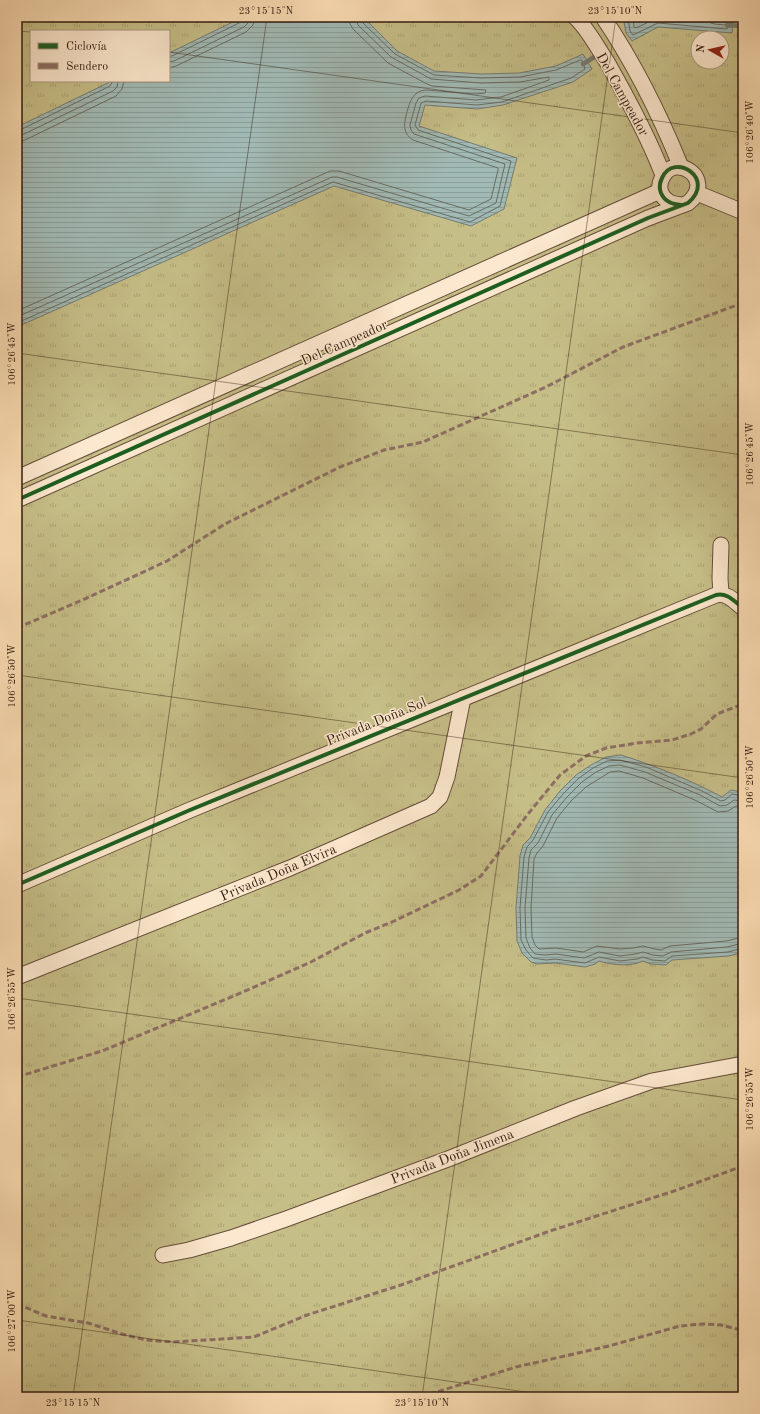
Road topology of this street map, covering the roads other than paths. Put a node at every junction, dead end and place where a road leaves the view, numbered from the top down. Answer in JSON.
{"nodes":[{"id":1,"x":575,"y":17,"type":"edge"},
{"id":2,"x":602,"y":17,"type":"edge"},
{"id":3,"x":681,"y":167,"type":"junction"},
{"id":4,"x":663,"y":175,"type":"junction"},
{"id":5,"x":660,"y":191,"type":"junction"},
{"id":6,"x":697,"y":193,"type":"junction"},
{"id":7,"x":681,"y":205,"type":"junction"},
{"id":8,"x":743,"y":212,"type":"edge"},
{"id":9,"x":428,"y":294,"type":"junction"},
{"id":10,"x":436,"y":313,"type":"junction"},
{"id":11,"x":222,"y":385,"type":"junction"},
{"id":12,"x":229,"y":406,"type":"junction"},
{"id":13,"x":17,"y":478,"type":"edge"},
{"id":14,"x":17,"y":482,"type":"edge"},
{"id":15,"x":20,"y":499,"type":"edge"},
{"id":16,"x":721,"y":545,"type":"dead end"},
{"id":17,"x":721,"y":594,"type":"junction"},
{"id":18,"x":743,"y":608,"type":"edge"},
{"id":19,"x":463,"y":698,"type":"junction"},
{"id":20,"x":17,"y":885,"type":"edge"},
{"id":21,"x":17,"y":977,"type":"edge"},
{"id":22,"x":743,"y":1064,"type":"edge"},
{"id":23,"x":163,"y":1255,"type":"dead end"}],
"edges":[{"from":1,"to":4,"type":"street","name":"Del Campeador"},
{"from":2,"to":3,"type":"street","name":"Del Campeador"},
{"from":3,"to":4,"type":"street"},
{"from":3,"to":6,"type":"street"},
{"from":4,"to":5,"type":"street"},
{"from":5,"to":7,"type":"street"},
{"from":5,"to":9,"type":"street","name":"Del Campeador"},
{"from":6,"to":7,"type":"street","name":"Del Campeador"},
{"from":6,"to":8,"type":"street"},
{"from":7,"to":10,"type":"street","name":"Del Campeador"},
{"from":9,"to":10,"type":"street"},
{"from":9,"to":11,"type":"street","name":"Del Campeador"},
{"from":10,"to":12,"type":"street","name":"Del Campeador"},
{"from":11,"to":12,"type":"street"},
{"from":11,"to":13,"type":"street","name":"Del Campeador"},
{"from":12,"to":15,"type":"street","name":"Del Campeador"},
{"from":14,"to":15,"type":"street"},
{"from":16,"to":17,"type":"street"},
{"from":17,"to":18,"type":"street"},
{"from":17,"to":19,"type":"street","name":"Privada Doña Sol"},
{"from":19,"to":20,"type":"street","name":"Privada Doña Sol"},
{"from":19,"to":21,"type":"street","name":"Privada Doña Elvira"},
{"from":22,"to":23,"type":"street","name":"Privada Doña Jimena"}]}
